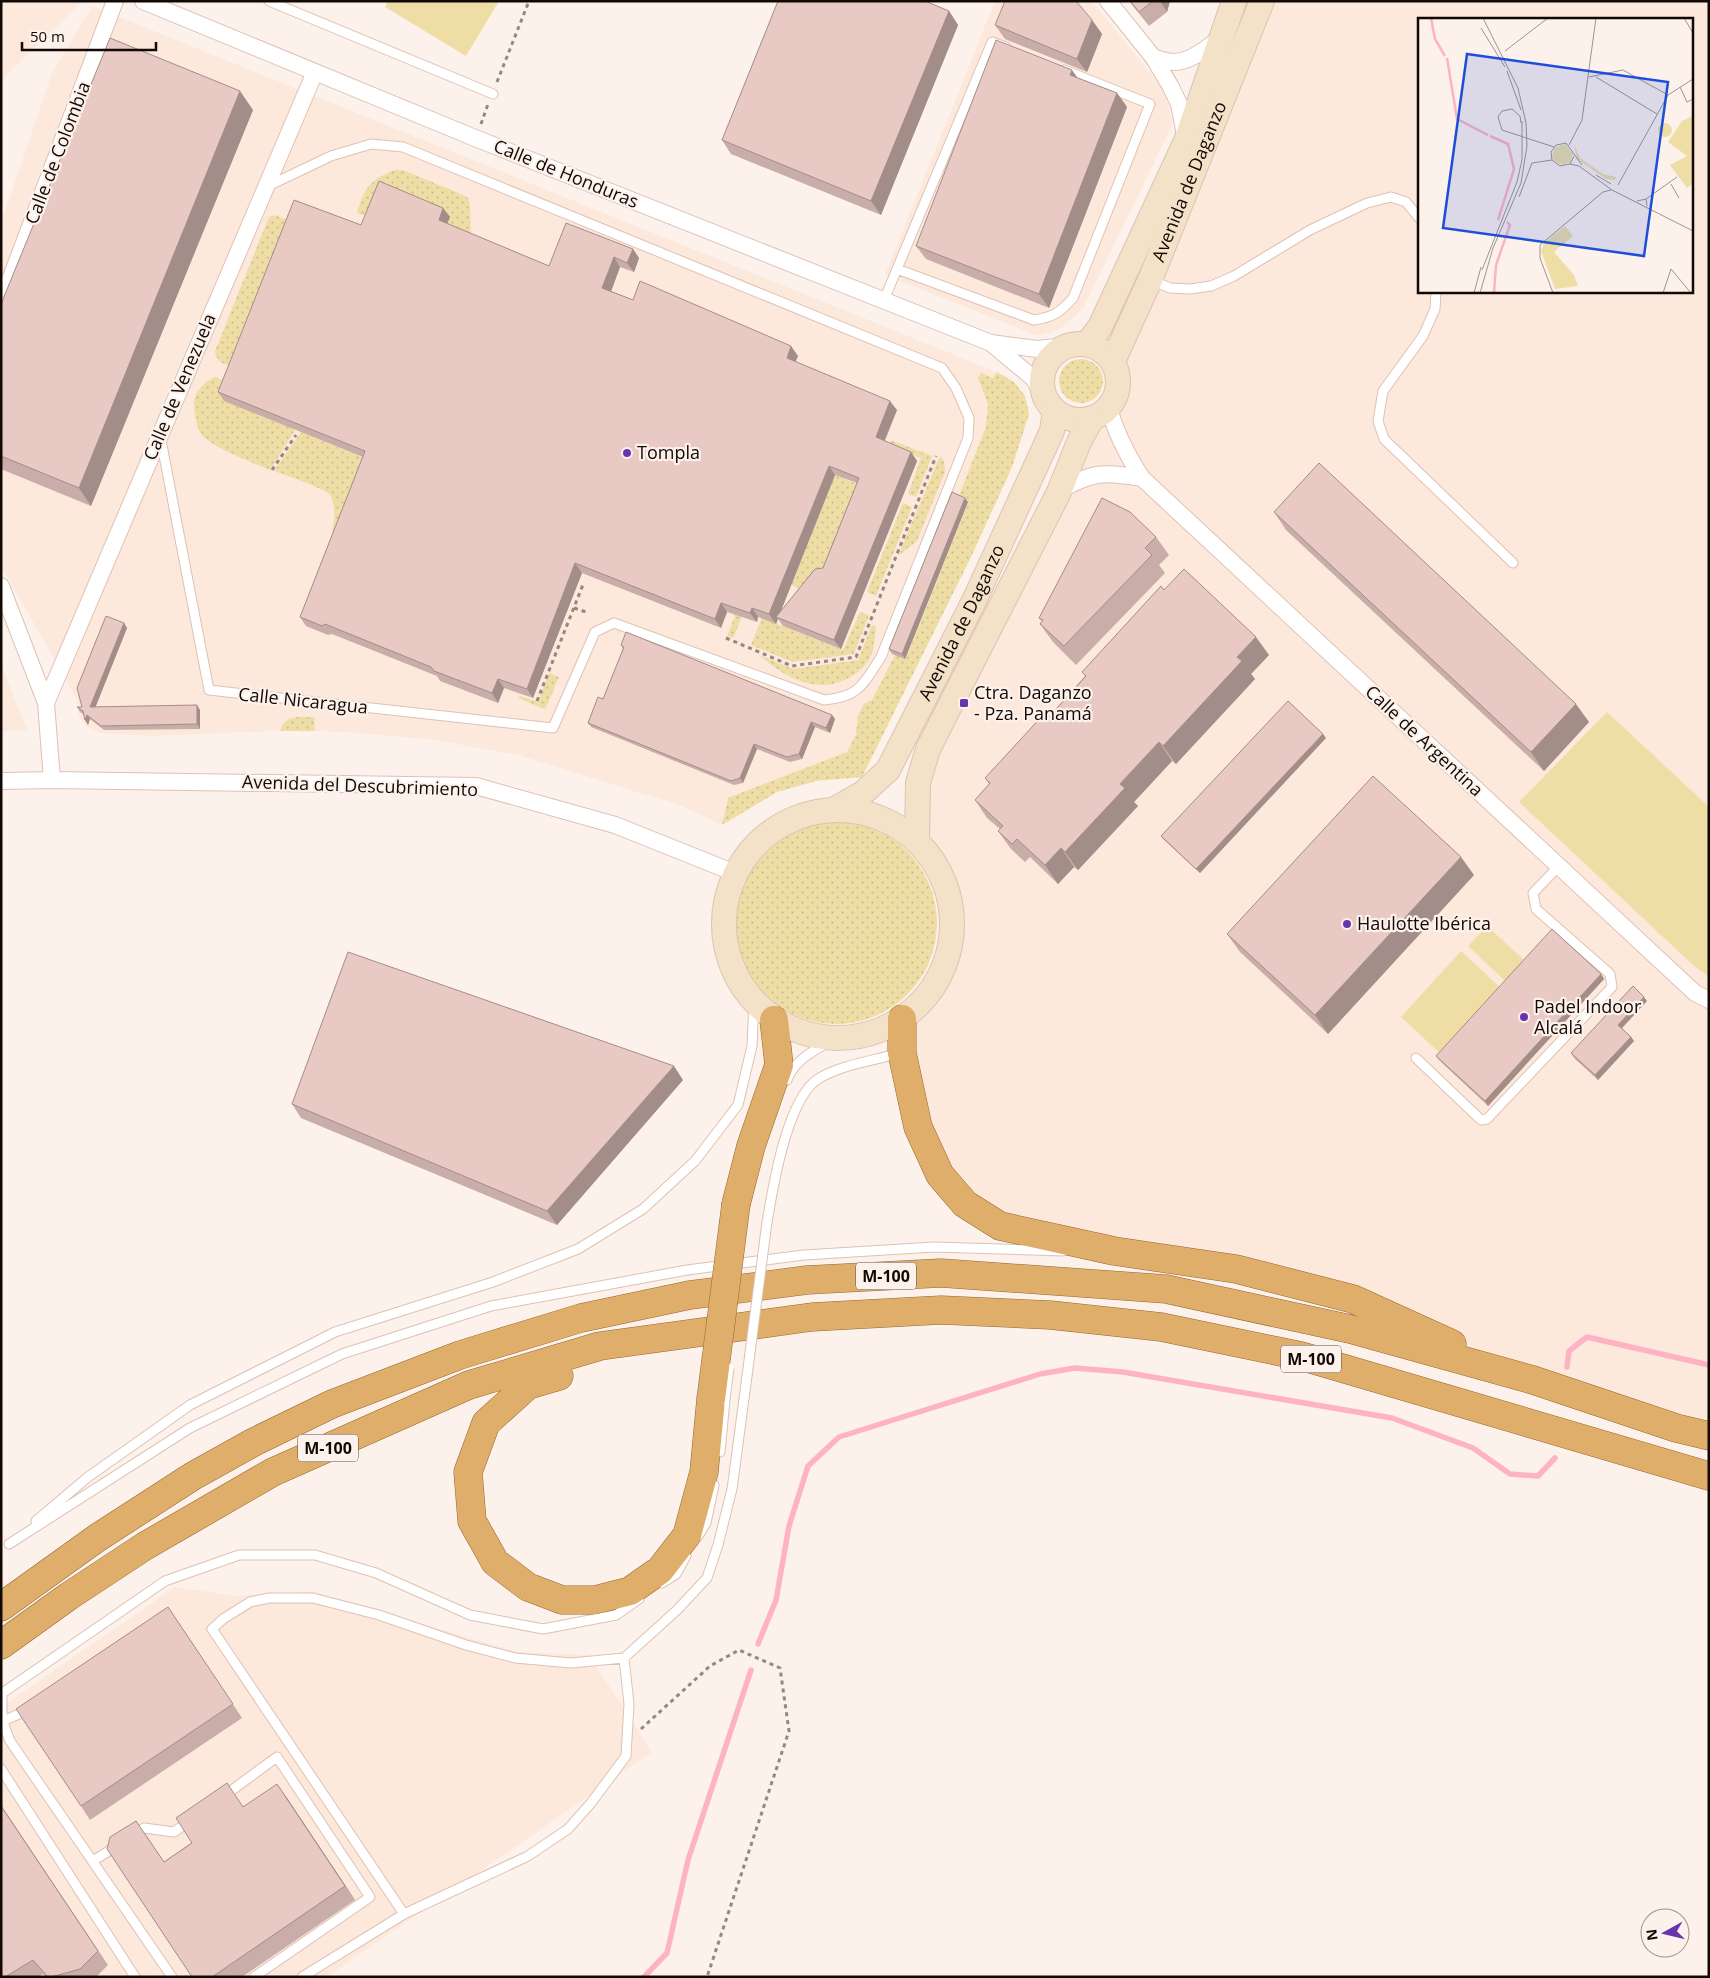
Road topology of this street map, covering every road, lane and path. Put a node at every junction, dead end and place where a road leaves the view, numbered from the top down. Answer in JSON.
{"nodes":[{"id":1,"x":115,"y":1,"type":"edge"},
{"id":2,"x":143,"y":1,"type":"edge"},
{"id":3,"x":269,"y":1,"type":"edge"},
{"id":4,"x":530,"y":1,"type":"edge"},
{"id":5,"x":1108,"y":1,"type":"edge"},
{"id":6,"x":1234,"y":1,"type":"edge"},
{"id":7,"x":1262,"y":1,"type":"edge"},
{"id":8,"x":1223,"y":36,"type":"junction"},
{"id":9,"x":1011,"y":49,"type":"edge"},
{"id":10,"x":1153,"y":57,"type":"junction"},
{"id":11,"x":1057,"y":67,"type":"edge"},
{"id":12,"x":315,"y":72,"type":"junction"},
{"id":13,"x":493,"y":94,"type":"junction"},
{"id":14,"x":475,"y":138,"type":"junction"},
{"id":15,"x":1186,"y":141,"type":"junction"},
{"id":16,"x":266,"y":187,"type":"junction"},
{"id":17,"x":1418,"y":217,"type":"edge"},
{"id":18,"x":898,"y":269,"type":"junction"},
{"id":19,"x":1150,"y":280,"type":"junction"},
{"id":20,"x":1436,"y":292,"type":"edge"},
{"id":21,"x":884,"y":300,"type":"junction"},
{"id":22,"x":1,"y":304,"type":"edge"},
{"id":23,"x":991,"y":344,"type":"junction"},
{"id":24,"x":1077,"y":345,"type":"junction"},
{"id":25,"x":1112,"y":360,"type":"junction"},
{"id":26,"x":1050,"y":403,"type":"junction"},
{"id":27,"x":1100,"y":413,"type":"junction"},
{"id":28,"x":160,"y":435,"type":"junction"},
{"id":29,"x":296,"y":435,"type":"dead end"},
{"id":30,"x":936,"y":456,"type":"dead end"},
{"id":31,"x":272,"y":470,"type":"dead end"},
{"id":32,"x":1142,"y":478,"type":"junction"},
{"id":33,"x":1059,"y":492,"type":"junction"},
{"id":34,"x":1513,"y":563,"type":"dead end"},
{"id":35,"x":584,"y":582,"type":"dead end"},
{"id":36,"x":1,"y":586,"type":"edge"},
{"id":37,"x":574,"y":608,"type":"junction"},
{"id":38,"x":586,"y":612,"type":"dead end"},
{"id":39,"x":726,"y":638,"type":"dead end"},
{"id":40,"x":537,"y":700,"type":"dead end"},
{"id":41,"x":46,"y":703,"type":"junction"},
{"id":42,"x":52,"y":780,"type":"junction"},
{"id":43,"x":1,"y":781,"type":"edge"},
{"id":44,"x":835,"y":809,"type":"junction"},
{"id":45,"x":917,"y":841,"type":"junction"},
{"id":46,"x":1559,"y":866,"type":"junction"},
{"id":47,"x":735,"y":873,"type":"junction"},
{"id":48,"x":1709,"y":1000,"type":"edge"},
{"id":49,"x":764,"y":1011,"type":"junction"},
{"id":50,"x":902,"y":1019,"type":"junction"},
{"id":51,"x":834,"y":1039,"type":"junction"},
{"id":52,"x":902,"y":1053,"type":"junction"},
{"id":53,"x":1416,"y":1058,"type":"dead end"},
{"id":54,"x":782,"y":1091,"type":"dead end"},
{"id":55,"x":759,"y":1152,"type":"dead end"},
{"id":56,"x":743,"y":1196,"type":"junction"},
{"id":57,"x":1114,"y":1252,"type":"junction"},
{"id":58,"x":740,"y":1254,"type":"dead end"},
{"id":59,"x":738,"y":1274,"type":"dead end"},
{"id":60,"x":737,"y":1284,"type":"dead end"},
{"id":61,"x":735,"y":1303,"type":"dead end"},
{"id":62,"x":733,"y":1323,"type":"dead end"},
{"id":63,"x":691,"y":1335,"type":"junction"},
{"id":64,"x":731,"y":1342,"type":"dead end"},
{"id":65,"x":729,"y":1362,"type":"dead end"},
{"id":66,"x":1533,"y":1380,"type":"junction"},
{"id":67,"x":718,"y":1400,"type":"junction"},
{"id":68,"x":1709,"y":1436,"type":"edge"},
{"id":69,"x":719,"y":1460,"type":"dead end"},
{"id":70,"x":1709,"y":1476,"type":"edge"},
{"id":71,"x":716,"y":1478,"type":"dead end"},
{"id":72,"x":9,"y":1544,"type":"junction"},
{"id":73,"x":1,"y":1550,"type":"edge"},
{"id":74,"x":69,"y":1596,"type":"junction"},
{"id":75,"x":1,"y":1607,"type":"edge"},
{"id":76,"x":1,"y":1645,"type":"edge"},
{"id":77,"x":624,"y":1658,"type":"junction"},
{"id":78,"x":1,"y":1662,"type":"edge"},
{"id":79,"x":2,"y":1694,"type":"edge"},
{"id":80,"x":40,"y":1702,"type":"edge"},
{"id":81,"x":2,"y":1721,"type":"edge"},
{"id":82,"x":628,"y":1742,"type":"junction"},
{"id":83,"x":1,"y":1769,"type":"edge"},
{"id":84,"x":214,"y":1804,"type":"edge"},
{"id":85,"x":198,"y":1815,"type":"edge"},
{"id":86,"x":93,"y":1861,"type":"junction"},
{"id":87,"x":404,"y":1914,"type":"junction"},
{"id":88,"x":135,"y":1977,"type":"edge"},
{"id":89,"x":172,"y":1977,"type":"edge"},
{"id":90,"x":254,"y":1977,"type":"edge"},
{"id":91,"x":302,"y":1977,"type":"edge"},
{"id":92,"x":708,"y":1977,"type":"edge"}],
"edges":[{"from":1,"to":22,"type":"street","name":"Calle de Colombia"},
{"from":2,"to":12,"type":"street","name":"Calle de Honduras"},
{"from":3,"to":13,"type":"lane"},
{"from":4,"to":13,"type":"path"},
{"from":5,"to":10,"type":"street"},
{"from":6,"to":8,"type":"main road","name":"Avenida de Daganzo"},
{"from":7,"to":19,"type":"main road","name":"Avenida de Daganzo"},
{"from":8,"to":10,"type":"street"},
{"from":8,"to":15,"type":"main road","name":"Avenida de Daganzo"},
{"from":9,"to":18,"type":"lane"},
{"from":10,"to":15,"type":"street"},
{"from":11,"to":18,"type":"lane"},
{"from":12,"to":14,"type":"street","name":"Calle de Honduras"},
{"from":12,"to":16,"type":"street","name":"Calle de Venezuela"},
{"from":13,"to":14,"type":"path"},
{"from":14,"to":21,"type":"street","name":"Calle de Honduras"},
{"from":15,"to":24,"type":"main road","name":"Avenida de Daganzo"},
{"from":16,"to":28,"type":"street","name":"Calle de Venezuela"},
{"from":16,"to":28,"type":"lane","name":"Calle Nicaragua"},
{"from":17,"to":19,"type":"lane"},
{"from":18,"to":21,"type":"lane"},
{"from":19,"to":25,"type":"main road","name":"Avenida de Daganzo"},
{"from":20,"to":34,"type":"lane"},
{"from":21,"to":23,"type":"street","name":"Calle de Honduras"},
{"from":23,"to":24,"type":"street","name":"Calle de Honduras"},
{"from":23,"to":26,"type":"street","name":"Calle de Honduras"},
{"from":24,"to":25,"type":"main road"},
{"from":24,"to":26,"type":"main road"},
{"from":25,"to":27,"type":"main road"},
{"from":26,"to":27,"type":"main road"},
{"from":26,"to":44,"type":"main road","name":"Avenida de Daganzo"},
{"from":27,"to":32,"type":"street","name":"Calle de Argentina"},
{"from":27,"to":33,"type":"main road","name":"Avenida de Daganzo"},
{"from":28,"to":41,"type":"street","name":"Calle de Venezuela"},
{"from":29,"to":31,"type":"path"},
{"from":30,"to":39,"type":"path"},
{"from":32,"to":33,"type":"street"},
{"from":32,"to":46,"type":"street","name":"Calle de Argentina"},
{"from":33,"to":45,"type":"main road","name":"Avenida de Daganzo"},
{"from":35,"to":37,"type":"path"},
{"from":36,"to":41,"type":"street"},
{"from":37,"to":38,"type":"path"},
{"from":37,"to":40,"type":"path"},
{"from":41,"to":42,"type":"street"},
{"from":42,"to":43,"type":"street","name":"Avenida del Descubrimiento"},
{"from":42,"to":47,"type":"street","name":"Avenida del Descubrimiento"},
{"from":44,"to":45,"type":"main road"},
{"from":44,"to":47,"type":"main road"},
{"from":45,"to":50,"type":"main road"},
{"from":46,"to":48,"type":"street","name":"Calle de Argentina"},
{"from":46,"to":53,"type":"lane"},
{"from":47,"to":49,"type":"main road"},
{"from":49,"to":51,"type":"main road"},
{"from":49,"to":56,"type":"highway"},
{"from":49,"to":72,"type":"lane"},
{"from":50,"to":51,"type":"main road"},
{"from":50,"to":52,"type":"highway"},
{"from":51,"to":54,"type":"lane"},
{"from":52,"to":57,"type":"highway"},
{"from":52,"to":77,"type":"lane","bridge":true},
{"from":55,"to":56,"type":"lane"},
{"from":56,"to":67,"type":"highway","bridge":true},
{"from":57,"to":66,"type":"highway"},
{"from":57,"to":72,"type":"lane"},
{"from":58,"to":59,"type":"lane"},
{"from":60,"to":61,"type":"lane"},
{"from":62,"to":64,"type":"lane"},
{"from":63,"to":67,"type":"highway"},
{"from":63,"to":70,"type":"highway","number":"M-100"},
{"from":63,"to":74,"type":"highway","number":"M-100"},
{"from":65,"to":67,"type":"lane","bridge":true},
{"from":66,"to":68,"type":"highway","number":"M-100"},
{"from":66,"to":75,"type":"highway","number":"M-100"},
{"from":67,"to":69,"type":"lane"},
{"from":71,"to":79,"type":"lane"},
{"from":72,"to":73,"type":"lane"},
{"from":74,"to":76,"type":"highway","number":"M-100"},
{"from":74,"to":78,"type":"highway"},
{"from":77,"to":82,"type":"lane"},
{"from":77,"to":87,"type":"lane"},
{"from":79,"to":81,"type":"lane"},
{"from":80,"to":81,"type":"lane"},
{"from":81,"to":86,"type":"lane"},
{"from":82,"to":87,"type":"lane"},
{"from":82,"to":92,"type":"path"},
{"from":83,"to":88,"type":"lane"},
{"from":84,"to":90,"type":"lane"},
{"from":85,"to":86,"type":"lane"},
{"from":86,"to":89,"type":"lane"},
{"from":87,"to":91,"type":"lane"}]}
